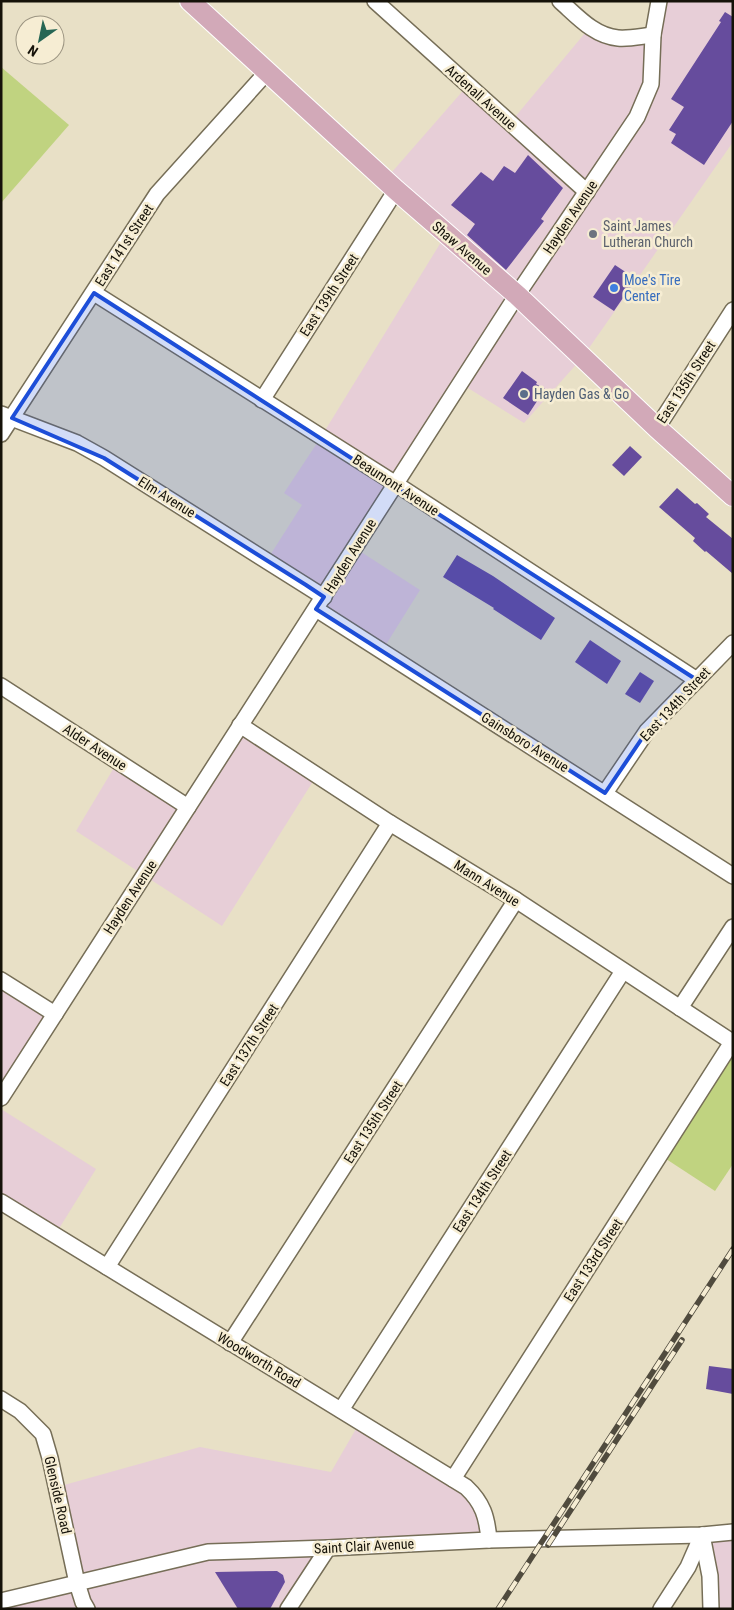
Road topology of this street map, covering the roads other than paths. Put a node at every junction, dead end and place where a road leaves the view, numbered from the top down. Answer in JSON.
{"nodes":[{"id":1,"x":190,"y":1,"type":"edge"},
{"id":2,"x":375,"y":1,"type":"edge"},
{"id":3,"x":560,"y":1,"type":"edge"},
{"id":4,"x":659,"y":1,"type":"edge"},
{"id":5,"x":653,"y":35,"type":"junction"},
{"id":6,"x":268,"y":72,"type":"junction"},
{"id":7,"x":396,"y":190,"type":"junction"},
{"id":8,"x":587,"y":192,"type":"junction"},
{"id":9,"x":94,"y":293,"type":"junction"},
{"id":10,"x":516,"y":295,"type":"junction"},
{"id":11,"x":733,"y":310,"type":"edge"},
{"id":12,"x":262,"y":400,"type":"junction"},
{"id":13,"x":6,"y":416,"type":"edge"},
{"id":14,"x":657,"y":428,"type":"junction"},
{"id":15,"x":1,"y":434,"type":"edge"},
{"id":16,"x":396,"y":484,"type":"junction"},
{"id":17,"x":733,"y":496,"type":"edge"},
{"id":18,"x":320,"y":603,"type":"junction"},
{"id":19,"x":733,"y":643,"type":"edge"},
{"id":20,"x":697,"y":680,"type":"junction"},
{"id":21,"x":1,"y":686,"type":"edge"},
{"id":22,"x":240,"y":725,"type":"junction"},
{"id":23,"x":605,"y":793,"type":"junction"},
{"id":24,"x":188,"y":807,"type":"junction"},
{"id":25,"x":390,"y":823,"type":"junction"},
{"id":26,"x":733,"y":876,"type":"edge"},
{"id":27,"x":516,"y":900,"type":"junction"},
{"id":28,"x":733,"y":927,"type":"edge"},
{"id":29,"x":623,"y":971,"type":"junction"},
{"id":30,"x":1,"y":980,"type":"edge"},
{"id":31,"x":680,"y":1008,"type":"junction"},
{"id":32,"x":55,"y":1014,"type":"junction"},
{"id":33,"x":732,"y":1042,"type":"edge"},
{"id":34,"x":1,"y":1098,"type":"edge"},
{"id":35,"x":1,"y":1202,"type":"edge"},
{"id":36,"x":107,"y":1267,"type":"junction"},
{"id":37,"x":230,"y":1343,"type":"junction"},
{"id":38,"x":1,"y":1399,"type":"edge"},
{"id":39,"x":341,"y":1410,"type":"junction"},
{"id":40,"x":453,"y":1479,"type":"junction"},
{"id":41,"x":733,"y":1532,"type":"edge"},
{"id":42,"x":702,"y":1535,"type":"junction"},
{"id":43,"x":489,"y":1540,"type":"junction"},
{"id":44,"x":328,"y":1548,"type":"junction"},
{"id":45,"x":77,"y":1583,"type":"junction"},
{"id":46,"x":1,"y":1601,"type":"edge"},
{"id":47,"x":87,"y":1609,"type":"edge"},
{"id":48,"x":288,"y":1609,"type":"edge"},
{"id":49,"x":661,"y":1609,"type":"edge"},
{"id":50,"x":711,"y":1609,"type":"edge"}],
"edges":[{"from":1,"to":6,"type":"main road","name":"Shaw Avenue"},
{"from":2,"to":8,"type":"street","name":"Ardenall Avenue"},
{"from":3,"to":5,"type":"street"},
{"from":4,"to":5,"type":"street","name":"Hayden Avenue"},
{"from":5,"to":8,"type":"street","name":"Hayden Avenue"},
{"from":6,"to":7,"type":"main road","name":"Shaw Avenue"},
{"from":6,"to":9,"type":"street","name":"East 141st Street"},
{"from":7,"to":10,"type":"main road","name":"Shaw Avenue"},
{"from":7,"to":12,"type":"street","name":"East 139th Street"},
{"from":8,"to":10,"type":"street","name":"Hayden Avenue"},
{"from":9,"to":12,"type":"street","name":"Beaumont Avenue"},
{"from":9,"to":13,"type":"street","name":"East 141st Street"},
{"from":10,"to":14,"type":"main road","name":"Shaw Avenue"},
{"from":10,"to":16,"type":"street","name":"Hayden Avenue"},
{"from":11,"to":14,"type":"street","name":"East 135th Street"},
{"from":12,"to":16,"type":"street","name":"Beaumont Avenue"},
{"from":13,"to":15,"type":"street","name":"East 141st Street"},
{"from":13,"to":18,"type":"street","name":"Elm Avenue"},
{"from":14,"to":17,"type":"main road","name":"Shaw Avenue"},
{"from":16,"to":18,"type":"street","name":"Hayden Avenue"},
{"from":16,"to":20,"type":"street","name":"Beaumont Avenue"},
{"from":18,"to":22,"type":"street","name":"Hayden Avenue"},
{"from":18,"to":23,"type":"street","name":"Gainsboro Avenue"},
{"from":19,"to":20,"type":"street","name":"East 134th Street"},
{"from":20,"to":23,"type":"street","name":"East 134th Street"},
{"from":21,"to":24,"type":"street","name":"Alder Avenue"},
{"from":22,"to":24,"type":"street","name":"Hayden Avenue"},
{"from":22,"to":25,"type":"street","name":"Mann Avenue"},
{"from":23,"to":26,"type":"street","name":"Gainsboro Avenue"},
{"from":24,"to":32,"type":"street","name":"Hayden Avenue"},
{"from":25,"to":27,"type":"street","name":"Mann Avenue"},
{"from":25,"to":36,"type":"street","name":"East 137th Street"},
{"from":27,"to":29,"type":"street","name":"Mann Avenue"},
{"from":27,"to":37,"type":"street","name":"East 135th Street"},
{"from":28,"to":31,"type":"street"},
{"from":29,"to":31,"type":"street","name":"Mann Avenue"},
{"from":29,"to":39,"type":"street","name":"East 134th Street"},
{"from":30,"to":32,"type":"street"},
{"from":31,"to":33,"type":"street","name":"Mann Avenue"},
{"from":32,"to":34,"type":"street","name":"Hayden Avenue"},
{"from":33,"to":40,"type":"street","name":"East 133rd Street"},
{"from":35,"to":36,"type":"street","name":"Woodworth Road"},
{"from":36,"to":37,"type":"street","name":"Woodworth Road"},
{"from":37,"to":39,"type":"street","name":"Woodworth Road"},
{"from":38,"to":45,"type":"street","name":"Glenside Road"},
{"from":39,"to":40,"type":"street","name":"Woodworth Road"},
{"from":40,"to":43,"type":"street","name":"Woodworth Road"},
{"from":41,"to":42,"type":"street","name":"Saint Clair Avenue"},
{"from":42,"to":43,"type":"street","name":"Saint Clair Avenue"},
{"from":42,"to":49,"type":"street"},
{"from":42,"to":50,"type":"street"},
{"from":43,"to":44,"type":"street","name":"Saint Clair Avenue"},
{"from":44,"to":45,"type":"street","name":"Saint Clair Avenue"},
{"from":44,"to":48,"type":"street"},
{"from":45,"to":46,"type":"street","name":"Saint Clair Avenue"},
{"from":45,"to":47,"type":"street","name":"Glenside Road"}]}
